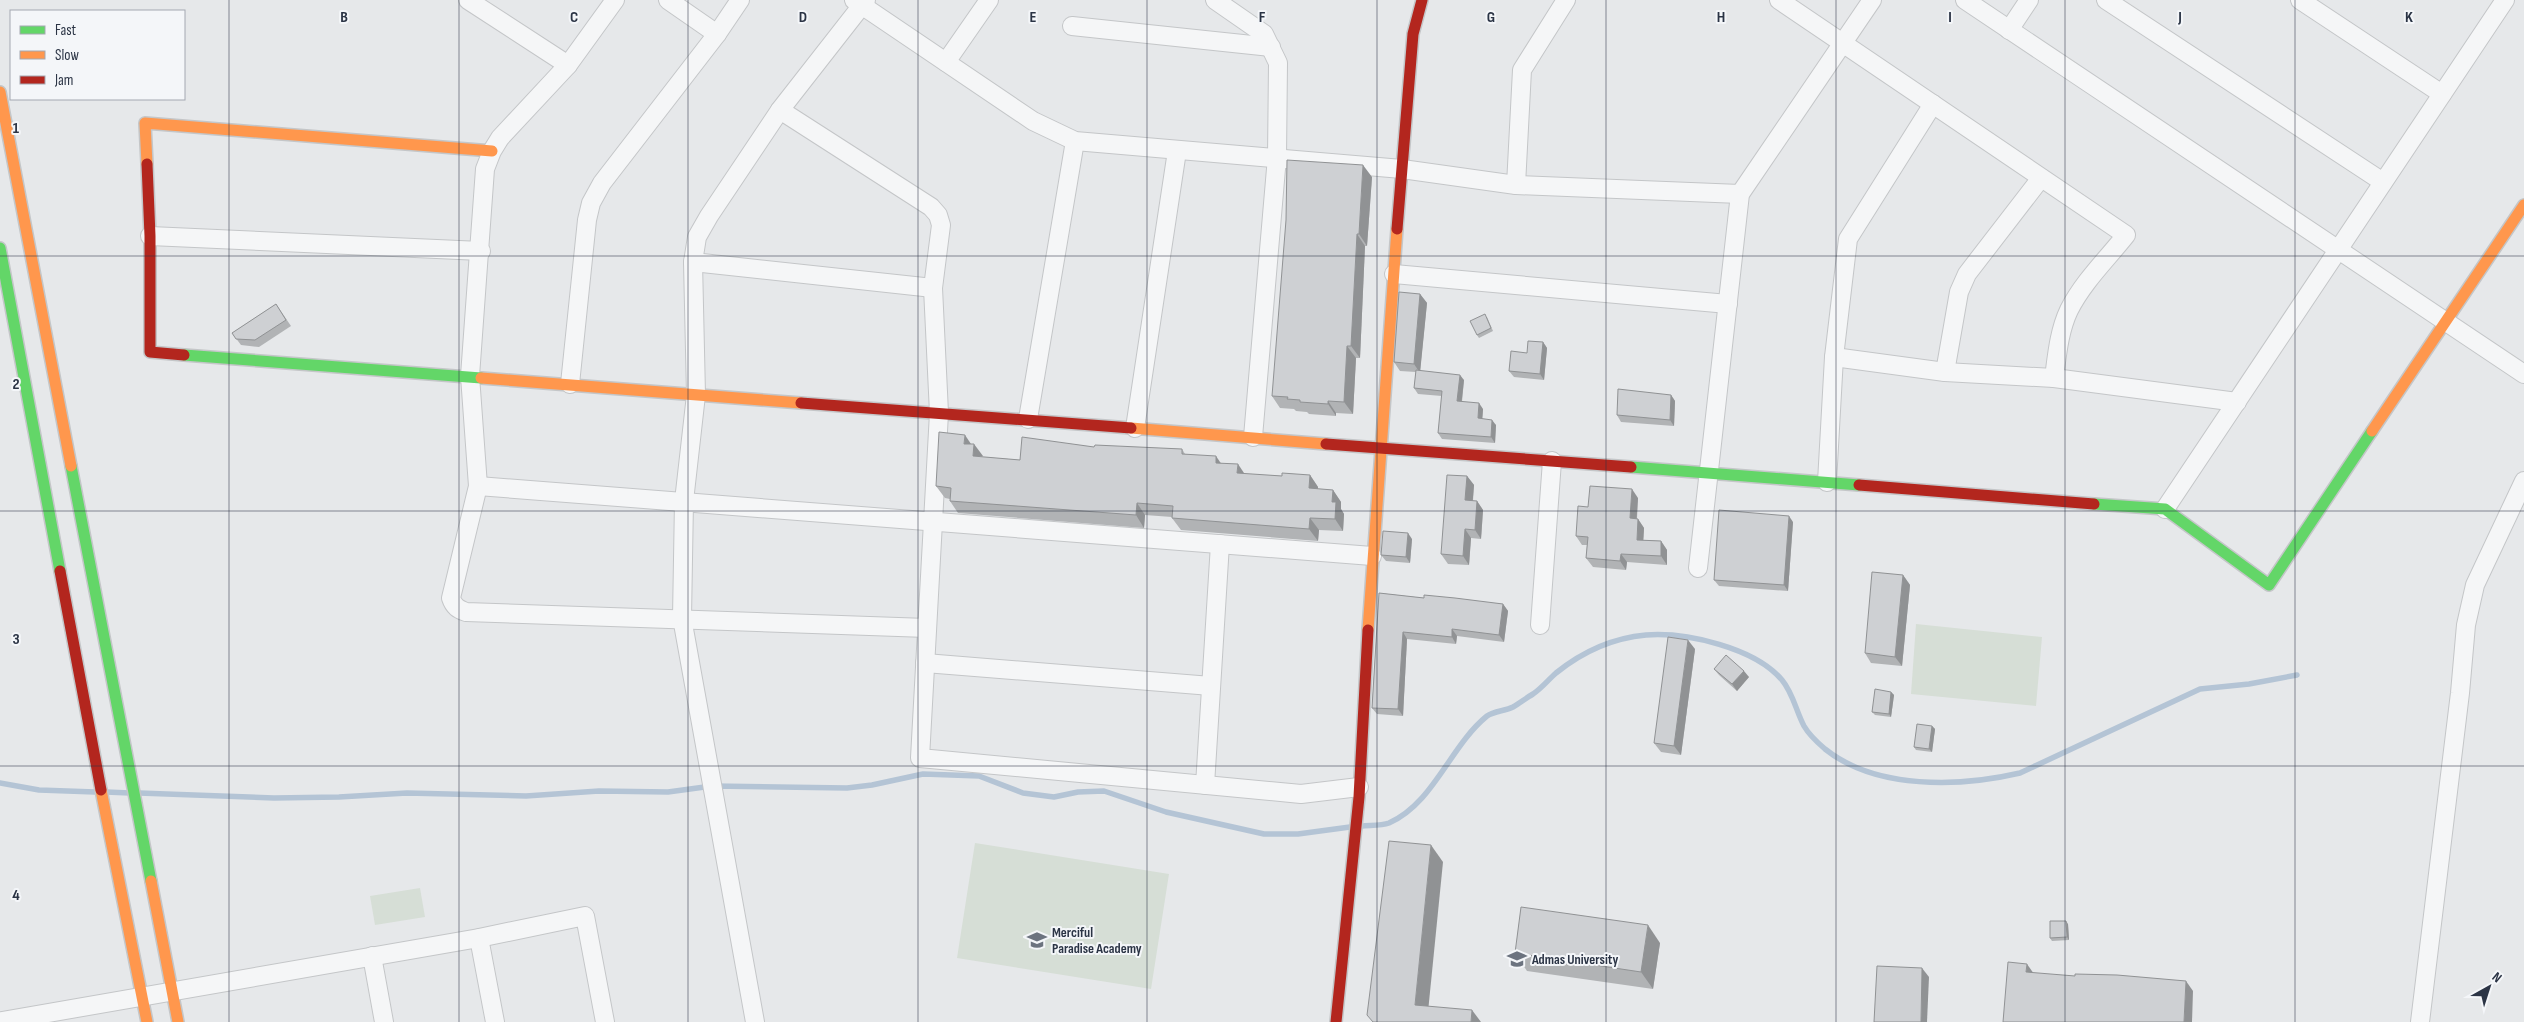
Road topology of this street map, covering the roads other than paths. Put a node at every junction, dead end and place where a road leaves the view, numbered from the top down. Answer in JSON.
{"nodes":[{"id":1,"x":468,"y":0,"type":"edge"},
{"id":2,"x":615,"y":0,"type":"edge"},
{"id":3,"x":668,"y":0,"type":"edge"},
{"id":4,"x":740,"y":0,"type":"edge"},
{"id":5,"x":989,"y":0,"type":"edge"},
{"id":6,"x":1215,"y":0,"type":"edge"},
{"id":7,"x":1566,"y":0,"type":"edge"},
{"id":8,"x":1779,"y":0,"type":"edge"},
{"id":9,"x":1872,"y":0,"type":"edge"},
{"id":10,"x":1964,"y":0,"type":"edge"},
{"id":11,"x":2029,"y":0,"type":"edge"},
{"id":12,"x":2106,"y":0,"type":"edge"},
{"id":13,"x":2300,"y":0,"type":"edge"},
{"id":14,"x":2505,"y":0,"type":"edge"},
{"id":15,"x":860,"y":2,"type":"edge"},
{"id":16,"x":1418,"y":2,"type":"edge"},
{"id":17,"x":1072,"y":26,"type":"dead end"},
{"id":18,"x":2009,"y":30,"type":"junction"},
{"id":19,"x":717,"y":34,"type":"junction"},
{"id":20,"x":1843,"y":43,"type":"junction"},
{"id":21,"x":1271,"y":48,"type":"junction"},
{"id":22,"x":946,"y":62,"type":"junction"},
{"id":23,"x":568,"y":65,"type":"junction"},
{"id":24,"x":0,"y":92,"type":"edge"},
{"id":25,"x":2442,"y":94,"type":"junction"},
{"id":26,"x":1933,"y":104,"type":"junction"},
{"id":27,"x":780,"y":110,"type":"junction"},
{"id":28,"x":1075,"y":141,"type":"junction"},
{"id":29,"x":492,"y":151,"type":"junction"},
{"id":30,"x":1177,"y":151,"type":"junction"},
{"id":31,"x":1277,"y":157,"type":"junction"},
{"id":32,"x":1402,"y":169,"type":"junction"},
{"id":33,"x":2041,"y":178,"type":"junction"},
{"id":34,"x":2383,"y":182,"type":"junction"},
{"id":35,"x":1516,"y":185,"type":"junction"},
{"id":36,"x":1740,"y":194,"type":"junction"},
{"id":37,"x":2524,"y":205,"type":"edge"},
{"id":38,"x":150,"y":236,"type":"junction"},
{"id":39,"x":0,"y":248,"type":"edge"},
{"id":40,"x":2338,"y":250,"type":"junction"},
{"id":41,"x":481,"y":251,"type":"junction"},
{"id":42,"x":693,"y":262,"type":"junction"},
{"id":43,"x":1394,"y":274,"type":"junction"},
{"id":44,"x":933,"y":288,"type":"junction"},
{"id":45,"x":1728,"y":304,"type":"junction"},
{"id":46,"x":2446,"y":322,"type":"junction"},
{"id":47,"x":1834,"y":357,"type":"junction"},
{"id":48,"x":1945,"y":372,"type":"junction"},
{"id":49,"x":2524,"y":374,"type":"edge"},
{"id":50,"x":470,"y":376,"type":"junction"},
{"id":51,"x":2054,"y":378,"type":"junction"},
{"id":52,"x":570,"y":384,"type":"junction"},
{"id":53,"x":696,"y":395,"type":"junction"},
{"id":54,"x":2237,"y":402,"type":"junction"},
{"id":55,"x":939,"y":413,"type":"junction"},
{"id":56,"x":1028,"y":420,"type":"junction"},
{"id":57,"x":1135,"y":428,"type":"junction"},
{"id":58,"x":1253,"y":437,"type":"junction"},
{"id":59,"x":1380,"y":447,"type":"junction"},
{"id":60,"x":1552,"y":460,"type":"junction"},
{"id":61,"x":1709,"y":473,"type":"junction"},
{"id":62,"x":2524,"y":481,"type":"edge"},
{"id":63,"x":1828,"y":482,"type":"junction"},
{"id":64,"x":478,"y":486,"type":"junction"},
{"id":65,"x":684,"y":501,"type":"junction"},
{"id":66,"x":2165,"y":509,"type":"junction"},
{"id":67,"x":933,"y":520,"type":"junction"},
{"id":68,"x":1220,"y":544,"type":"junction"},
{"id":69,"x":1372,"y":556,"type":"junction"},
{"id":70,"x":1698,"y":568,"type":"dead end"},
{"id":71,"x":682,"y":618,"type":"junction"},
{"id":72,"x":1540,"y":625,"type":"dead end"},
{"id":73,"x":928,"y":628,"type":"junction"},
{"id":74,"x":926,"y":663,"type":"junction"},
{"id":75,"x":1211,"y":686,"type":"junction"},
{"id":76,"x":1205,"y":785,"type":"junction"},
{"id":77,"x":1359,"y":792,"type":"junction"},
{"id":78,"x":479,"y":938,"type":"junction"},
{"id":79,"x":372,"y":956,"type":"junction"},
{"id":80,"x":172,"y":992,"type":"junction"},
{"id":81,"x":142,"y":998,"type":"junction"},
{"id":82,"x":1,"y":1017,"type":"edge"},
{"id":83,"x":147,"y":1022,"type":"edge"},
{"id":84,"x":178,"y":1022,"type":"edge"},
{"id":85,"x":384,"y":1022,"type":"edge"},
{"id":86,"x":495,"y":1022,"type":"edge"},
{"id":87,"x":605,"y":1022,"type":"edge"},
{"id":88,"x":755,"y":1022,"type":"edge"},
{"id":89,"x":1336,"y":1022,"type":"edge"},
{"id":90,"x":2420,"y":1022,"type":"edge"}],
"edges":[{"from":1,"to":23,"type":"street"},
{"from":2,"to":23,"type":"street"},
{"from":3,"to":19,"type":"street"},
{"from":4,"to":19,"type":"street"},
{"from":5,"to":22,"type":"street"},
{"from":6,"to":21,"type":"street"},
{"from":7,"to":35,"type":"street"},
{"from":8,"to":20,"type":"street"},
{"from":9,"to":20,"type":"street"},
{"from":10,"to":18,"type":"street"},
{"from":11,"to":18,"type":"street"},
{"from":12,"to":34,"type":"street"},
{"from":13,"to":25,"type":"street"},
{"from":14,"to":25,"type":"street"},
{"from":15,"to":22,"type":"street"},
{"from":15,"to":27,"type":"street"},
{"from":16,"to":32,"type":"street"},
{"from":17,"to":21,"type":"street"},
{"from":18,"to":40,"type":"street"},
{"from":19,"to":52,"type":"street"},
{"from":20,"to":26,"type":"street"},
{"from":20,"to":36,"type":"street"},
{"from":21,"to":31,"type":"street"},
{"from":22,"to":28,"type":"street"},
{"from":23,"to":29,"type":"street"},
{"from":24,"to":80,"type":"street"},
{"from":25,"to":34,"type":"street"},
{"from":26,"to":33,"type":"street"},
{"from":26,"to":47,"type":"street"},
{"from":27,"to":42,"type":"street"},
{"from":27,"to":44,"type":"street"},
{"from":28,"to":30,"type":"street"},
{"from":28,"to":56,"type":"street"},
{"from":29,"to":38,"type":"street"},
{"from":29,"to":41,"type":"street"},
{"from":30,"to":31,"type":"street"},
{"from":30,"to":57,"type":"street"},
{"from":31,"to":32,"type":"street"},
{"from":31,"to":58,"type":"street"},
{"from":32,"to":35,"type":"street"},
{"from":32,"to":43,"type":"street"},
{"from":33,"to":48,"type":"street"},
{"from":33,"to":51,"type":"street"},
{"from":34,"to":40,"type":"street"},
{"from":35,"to":36,"type":"street"},
{"from":36,"to":45,"type":"street"},
{"from":37,"to":46,"type":"street"},
{"from":38,"to":41,"type":"street"},
{"from":38,"to":50,"type":"street"},
{"from":39,"to":81,"type":"street"},
{"from":40,"to":46,"type":"street"},
{"from":40,"to":54,"type":"street"},
{"from":41,"to":50,"type":"street"},
{"from":42,"to":44,"type":"street"},
{"from":42,"to":53,"type":"street"},
{"from":43,"to":45,"type":"street"},
{"from":43,"to":59,"type":"street"},
{"from":44,"to":55,"type":"street"},
{"from":45,"to":61,"type":"street"},
{"from":46,"to":49,"type":"street"},
{"from":46,"to":66,"type":"street"},
{"from":47,"to":48,"type":"street"},
{"from":47,"to":63,"type":"street"},
{"from":48,"to":51,"type":"street"},
{"from":50,"to":52,"type":"street"},
{"from":50,"to":64,"type":"street"},
{"from":51,"to":54,"type":"street"},
{"from":52,"to":53,"type":"street"},
{"from":53,"to":55,"type":"street"},
{"from":53,"to":65,"type":"street"},
{"from":54,"to":66,"type":"street"},
{"from":55,"to":56,"type":"street"},
{"from":55,"to":67,"type":"street"},
{"from":56,"to":57,"type":"street"},
{"from":57,"to":58,"type":"street"},
{"from":58,"to":59,"type":"street"},
{"from":59,"to":60,"type":"street"},
{"from":59,"to":69,"type":"street"},
{"from":60,"to":61,"type":"street"},
{"from":60,"to":72,"type":"street"},
{"from":61,"to":63,"type":"street"},
{"from":61,"to":70,"type":"street"},
{"from":62,"to":90,"type":"street"},
{"from":63,"to":66,"type":"street"},
{"from":64,"to":65,"type":"street"},
{"from":64,"to":71,"type":"street"},
{"from":65,"to":67,"type":"street"},
{"from":65,"to":71,"type":"street"},
{"from":67,"to":68,"type":"street"},
{"from":67,"to":73,"type":"street"},
{"from":68,"to":69,"type":"street"},
{"from":68,"to":75,"type":"street"},
{"from":69,"to":77,"type":"street"},
{"from":71,"to":73,"type":"street"},
{"from":71,"to":88,"type":"street"},
{"from":73,"to":74,"type":"street"},
{"from":74,"to":75,"type":"street"},
{"from":74,"to":76,"type":"street"},
{"from":75,"to":76,"type":"street"},
{"from":76,"to":77,"type":"street"},
{"from":77,"to":89,"type":"street"},
{"from":78,"to":79,"type":"street"},
{"from":78,"to":86,"type":"street"},
{"from":78,"to":87,"type":"street"},
{"from":79,"to":80,"type":"street"},
{"from":79,"to":85,"type":"street"},
{"from":80,"to":81,"type":"street"},
{"from":80,"to":84,"type":"street"},
{"from":81,"to":82,"type":"street"},
{"from":81,"to":83,"type":"street"}]}
